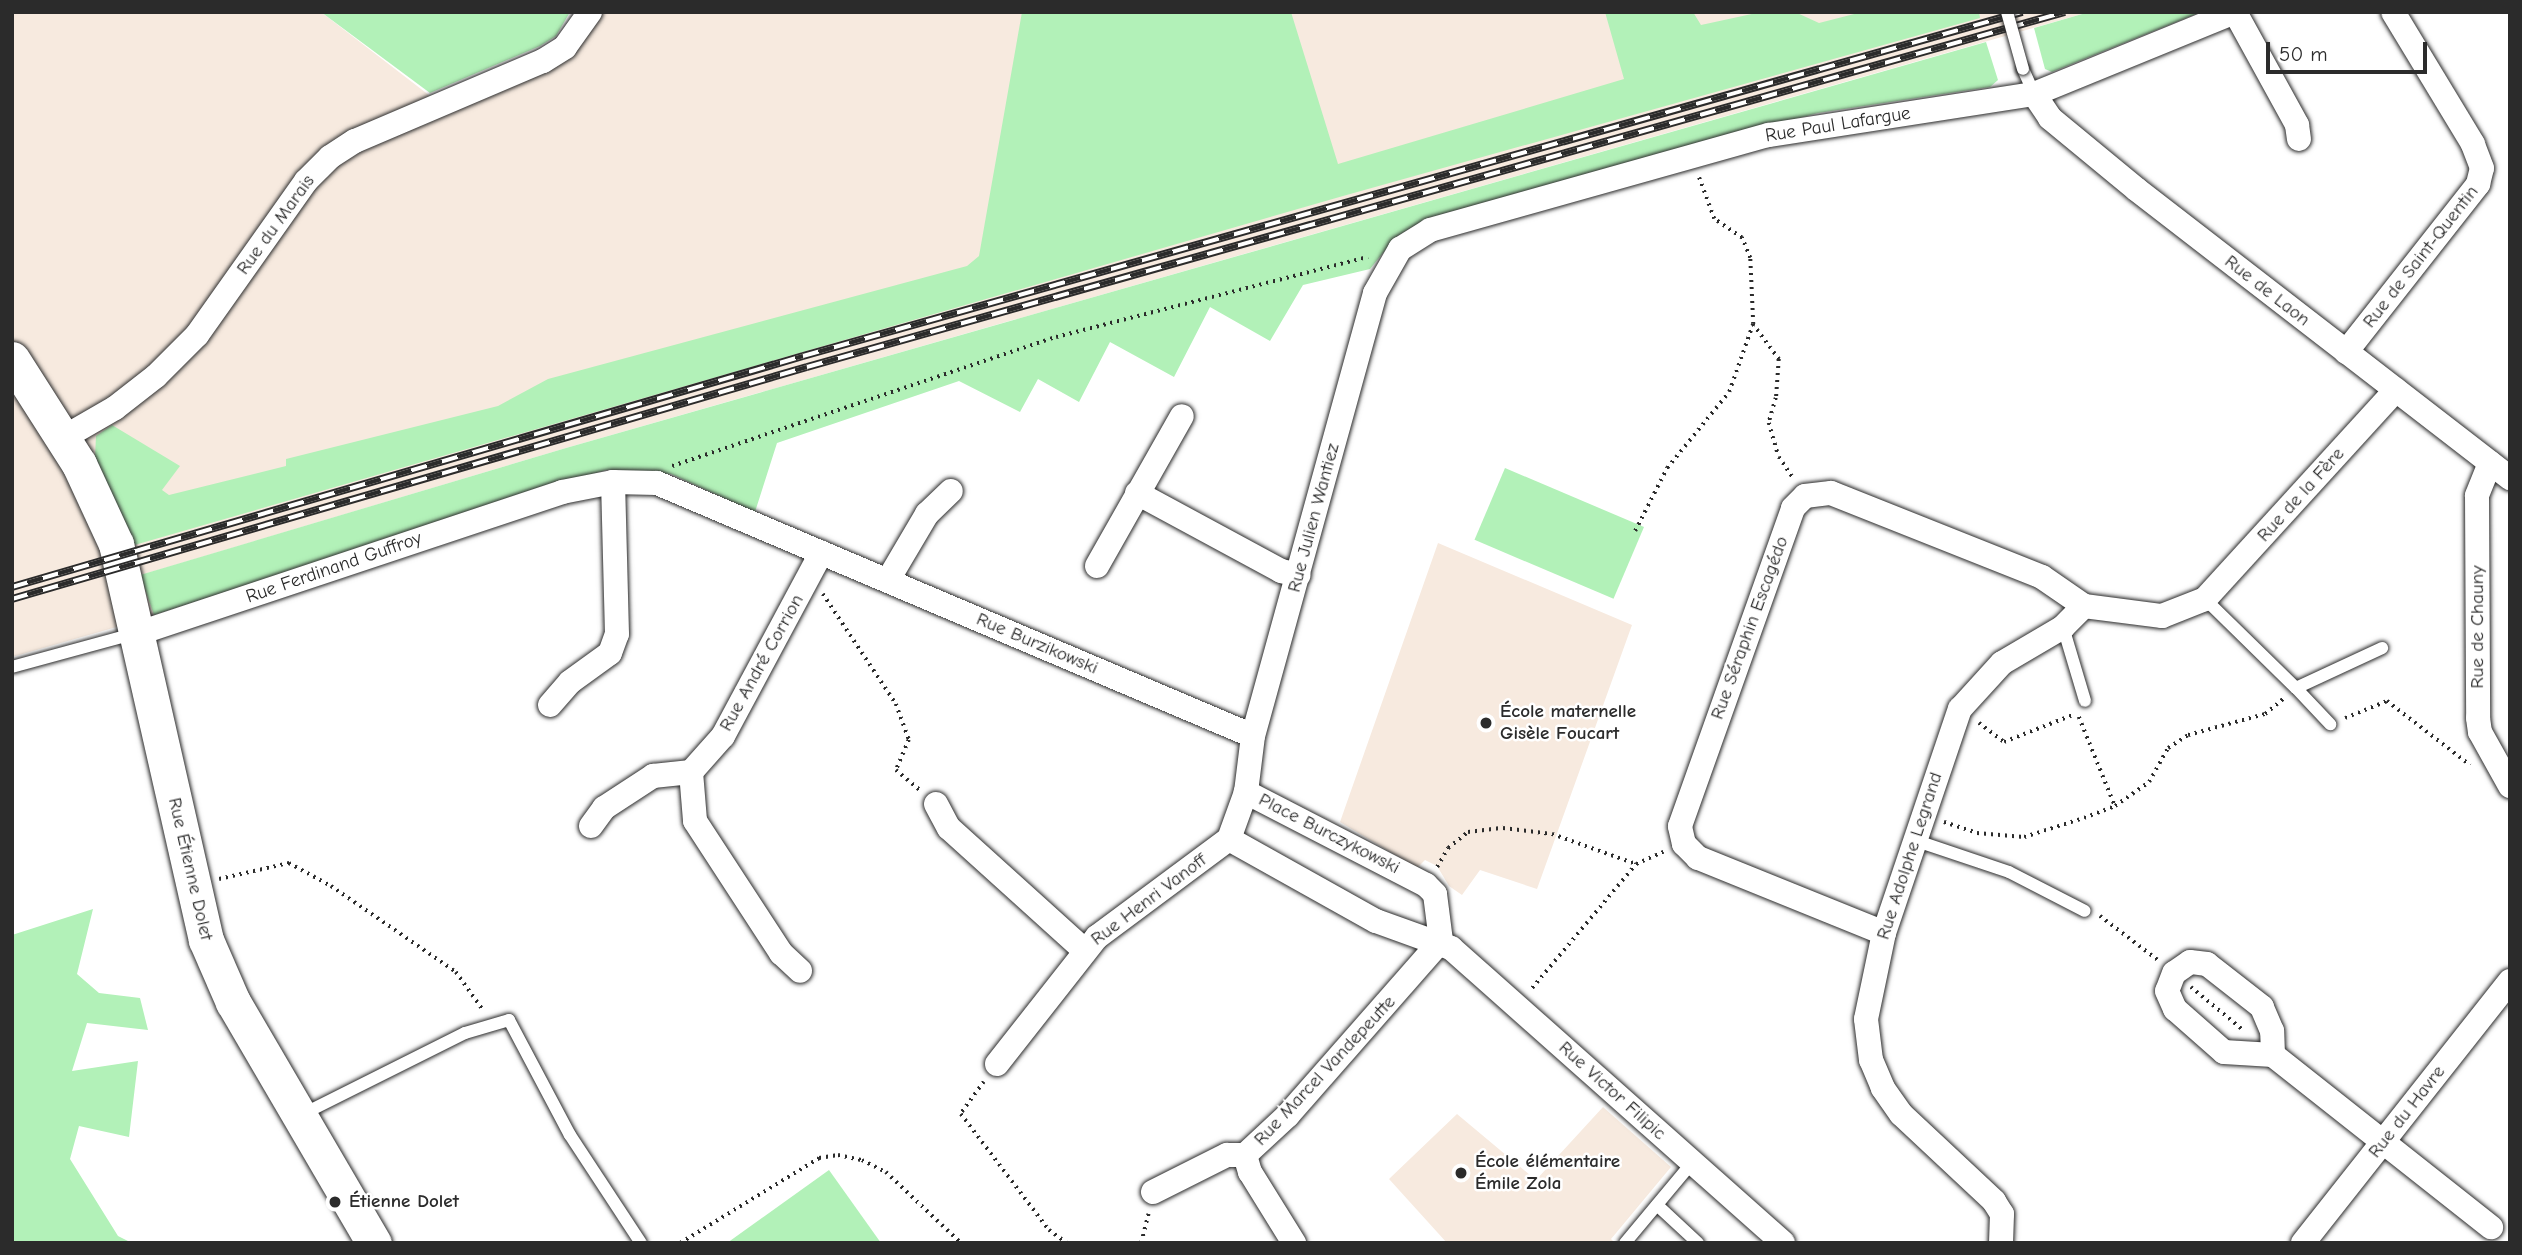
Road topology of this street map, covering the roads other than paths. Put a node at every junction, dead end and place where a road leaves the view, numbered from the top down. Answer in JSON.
{"nodes":[{"id":1,"x":590,"y":12,"type":"edge"},
{"id":2,"x":2007,"y":12,"type":"edge"},
{"id":3,"x":2235,"y":12,"type":"edge"},
{"id":4,"x":2393,"y":12,"type":"edge"},
{"id":5,"x":2034,"y":94,"type":"junction"},
{"id":6,"x":2299,"y":139,"type":"dead end"},
{"id":7,"x":1400,"y":249,"type":"joint"},
{"id":8,"x":2346,"y":352,"type":"junction"},
{"id":9,"x":12,"y":359,"type":"edge"},
{"id":10,"x":2396,"y":390,"type":"junction"},
{"id":11,"x":1182,"y":416,"type":"dead end"},
{"id":12,"x":63,"y":438,"type":"junction"},
{"id":13,"x":2500,"y":471,"type":"edge"},
{"id":14,"x":613,"y":482,"type":"junction"},
{"id":15,"x":657,"y":482,"type":"joint"},
{"id":16,"x":951,"y":491,"type":"dead end"},
{"id":17,"x":1137,"y":493,"type":"junction"},
{"id":18,"x":821,"y":553,"type":"junction"},
{"id":19,"x":1097,"y":566,"type":"dead end"},
{"id":20,"x":1299,"y":575,"type":"junction"},
{"id":21,"x":888,"y":580,"type":"junction"},
{"id":22,"x":2205,"y":599,"type":"junction"},
{"id":23,"x":2084,"y":606,"type":"junction"},
{"id":24,"x":2063,"y":627,"type":"junction"},
{"id":25,"x":139,"y":633,"type":"junction"},
{"id":26,"x":2382,"y":648,"type":"dead end"},
{"id":27,"x":12,"y":667,"type":"edge"},
{"id":28,"x":2296,"y":688,"type":"junction"},
{"id":29,"x":2085,"y":701,"type":"dead end"},
{"id":30,"x":550,"y":705,"type":"dead end"},
{"id":31,"x":2330,"y":724,"type":"road end"},
{"id":32,"x":1253,"y":736,"type":"junction"},
{"id":33,"x":691,"y":772,"type":"junction"},
{"id":34,"x":2505,"y":778,"type":"edge"},
{"id":35,"x":1246,"y":792,"type":"junction"},
{"id":36,"x":936,"y":804,"type":"road end"},
{"id":37,"x":590,"y":826,"type":"dead end"},
{"id":38,"x":1229,"y":839,"type":"junction"},
{"id":39,"x":1913,"y":840,"type":"junction"},
{"id":40,"x":2085,"y":911,"type":"dead end"},
{"id":41,"x":1884,"y":933,"type":"junction"},
{"id":42,"x":1441,"y":941,"type":"junction"},
{"id":43,"x":1084,"y":950,"type":"junction"},
{"id":44,"x":800,"y":971,"type":"dead end"},
{"id":45,"x":2510,"y":981,"type":"edge"},
{"id":46,"x":2273,"y":1055,"type":"junction"},
{"id":47,"x":997,"y":1064,"type":"road end"},
{"id":48,"x":299,"y":1116,"type":"junction"},
{"id":49,"x":2384,"y":1141,"type":"junction"},
{"id":50,"x":1245,"y":1155,"type":"junction"},
{"id":51,"x":1692,"y":1163,"type":"junction"},
{"id":52,"x":1153,"y":1192,"type":"road end"},
{"id":53,"x":1657,"y":1205,"type":"junction"},
{"id":54,"x":2491,"y":1227,"type":"dead end"},
{"id":55,"x":374,"y":1243,"type":"edge"},
{"id":56,"x":641,"y":1243,"type":"edge"},
{"id":57,"x":1294,"y":1243,"type":"edge"},
{"id":58,"x":1625,"y":1243,"type":"edge"},
{"id":59,"x":1698,"y":1243,"type":"edge"},
{"id":60,"x":1783,"y":1243,"type":"edge"},
{"id":61,"x":2001,"y":1243,"type":"edge"},
{"id":62,"x":2303,"y":1243,"type":"edge"}],
"edges":[{"from":1,"to":12,"type":"street","name":"Rue du Marais"},
{"from":2,"to":5,"type":"lane","bridge":true},
{"from":3,"to":5,"type":"street","name":"Rue Paul Lafargue"},
{"from":3,"to":6,"type":"street"},
{"from":4,"to":8,"type":"street","name":"Rue de Saint-Quentin"},
{"from":5,"to":7,"type":"street","name":"Rue Paul Lafargue"},
{"from":5,"to":8,"type":"street","name":"Rue de Laon"},
{"from":7,"to":20,"type":"street","name":"Rue Julien Wantiez"},
{"from":8,"to":10,"type":"street","name":"Rue de Laon"},
{"from":9,"to":12,"type":"street","name":"Rue Étienne Dolet"},
{"from":10,"to":13,"type":"street","name":"Rue de Laon"},
{"from":10,"to":22,"type":"street","name":"Rue de la Fère"},
{"from":11,"to":17,"type":"street"},
{"from":12,"to":25,"type":"street","name":"Rue Étienne Dolet"},
{"from":13,"to":34,"type":"street","name":"Rue de Chauny"},
{"from":14,"to":15,"type":"street","name":"Rue Ferdinand Guffroy"},
{"from":14,"to":25,"type":"street","name":"Rue Ferdinand Guffroy"},
{"from":14,"to":30,"type":"street"},
{"from":15,"to":18,"type":"street","name":"Rue Burzikowski"},
{"from":16,"to":21,"type":"street"},
{"from":17,"to":19,"type":"street"},
{"from":17,"to":20,"type":"street"},
{"from":18,"to":21,"type":"street","name":"Rue Burzikowski"},
{"from":18,"to":33,"type":"street","name":"Rue André Corrion"},
{"from":20,"to":32,"type":"street","name":"Rue Julien Wantiez"},
{"from":21,"to":32,"type":"street","name":"Rue Burzikowski"},
{"from":22,"to":23,"type":"street"},
{"from":22,"to":28,"type":"lane"},
{"from":23,"to":24,"type":"street","name":"Rue Adolphe Legrand"},
{"from":23,"to":41,"type":"street","name":"Rue Séraphin Escagédo"},
{"from":24,"to":29,"type":"lane"},
{"from":24,"to":39,"type":"street","name":"Rue Adolphe Legrand"},
{"from":25,"to":27,"type":"lane","name":"Rue Ferdinand Guffroy"},
{"from":25,"to":48,"type":"street","name":"Rue Étienne Dolet"},
{"from":26,"to":28,"type":"lane"},
{"from":28,"to":31,"type":"lane"},
{"from":32,"to":35,"type":"street","name":"Rue Julien Wantiez"},
{"from":33,"to":37,"type":"street"},
{"from":33,"to":44,"type":"street"},
{"from":35,"to":38,"type":"street","name":"Place Burczykowski"},
{"from":35,"to":42,"type":"street","name":"Place Burczykowski"},
{"from":36,"to":43,"type":"street"},
{"from":38,"to":42,"type":"street"},
{"from":38,"to":43,"type":"street","name":"Rue Henri Vanoff"},
{"from":39,"to":40,"type":"lane"},
{"from":39,"to":41,"type":"street","name":"Rue Adolphe Legrand"},
{"from":41,"to":61,"type":"street","name":"Rue Adolphe Legrand"},
{"from":42,"to":50,"type":"street","name":"Rue Marcel Vandepeutte"},
{"from":42,"to":51,"type":"street","name":"Rue Victor Filipic"},
{"from":43,"to":47,"type":"street","name":"Rue Henri Vanoff"},
{"from":45,"to":49,"type":"street","name":"Rue du Havre"},
{"from":46,"to":46,"type":"street"},
{"from":46,"to":49,"type":"street"},
{"from":48,"to":55,"type":"street","name":"Rue Étienne Dolet"},
{"from":48,"to":56,"type":"lane"},
{"from":49,"to":54,"type":"street"},
{"from":49,"to":62,"type":"street","name":"Rue du Havre"},
{"from":50,"to":52,"type":"street","name":"Rue Marcel Vandepeutte"},
{"from":50,"to":57,"type":"street"},
{"from":51,"to":53,"type":"lane"},
{"from":51,"to":60,"type":"street","name":"Rue Victor Filipic"},
{"from":53,"to":58,"type":"lane"},
{"from":53,"to":59,"type":"lane"}]}
